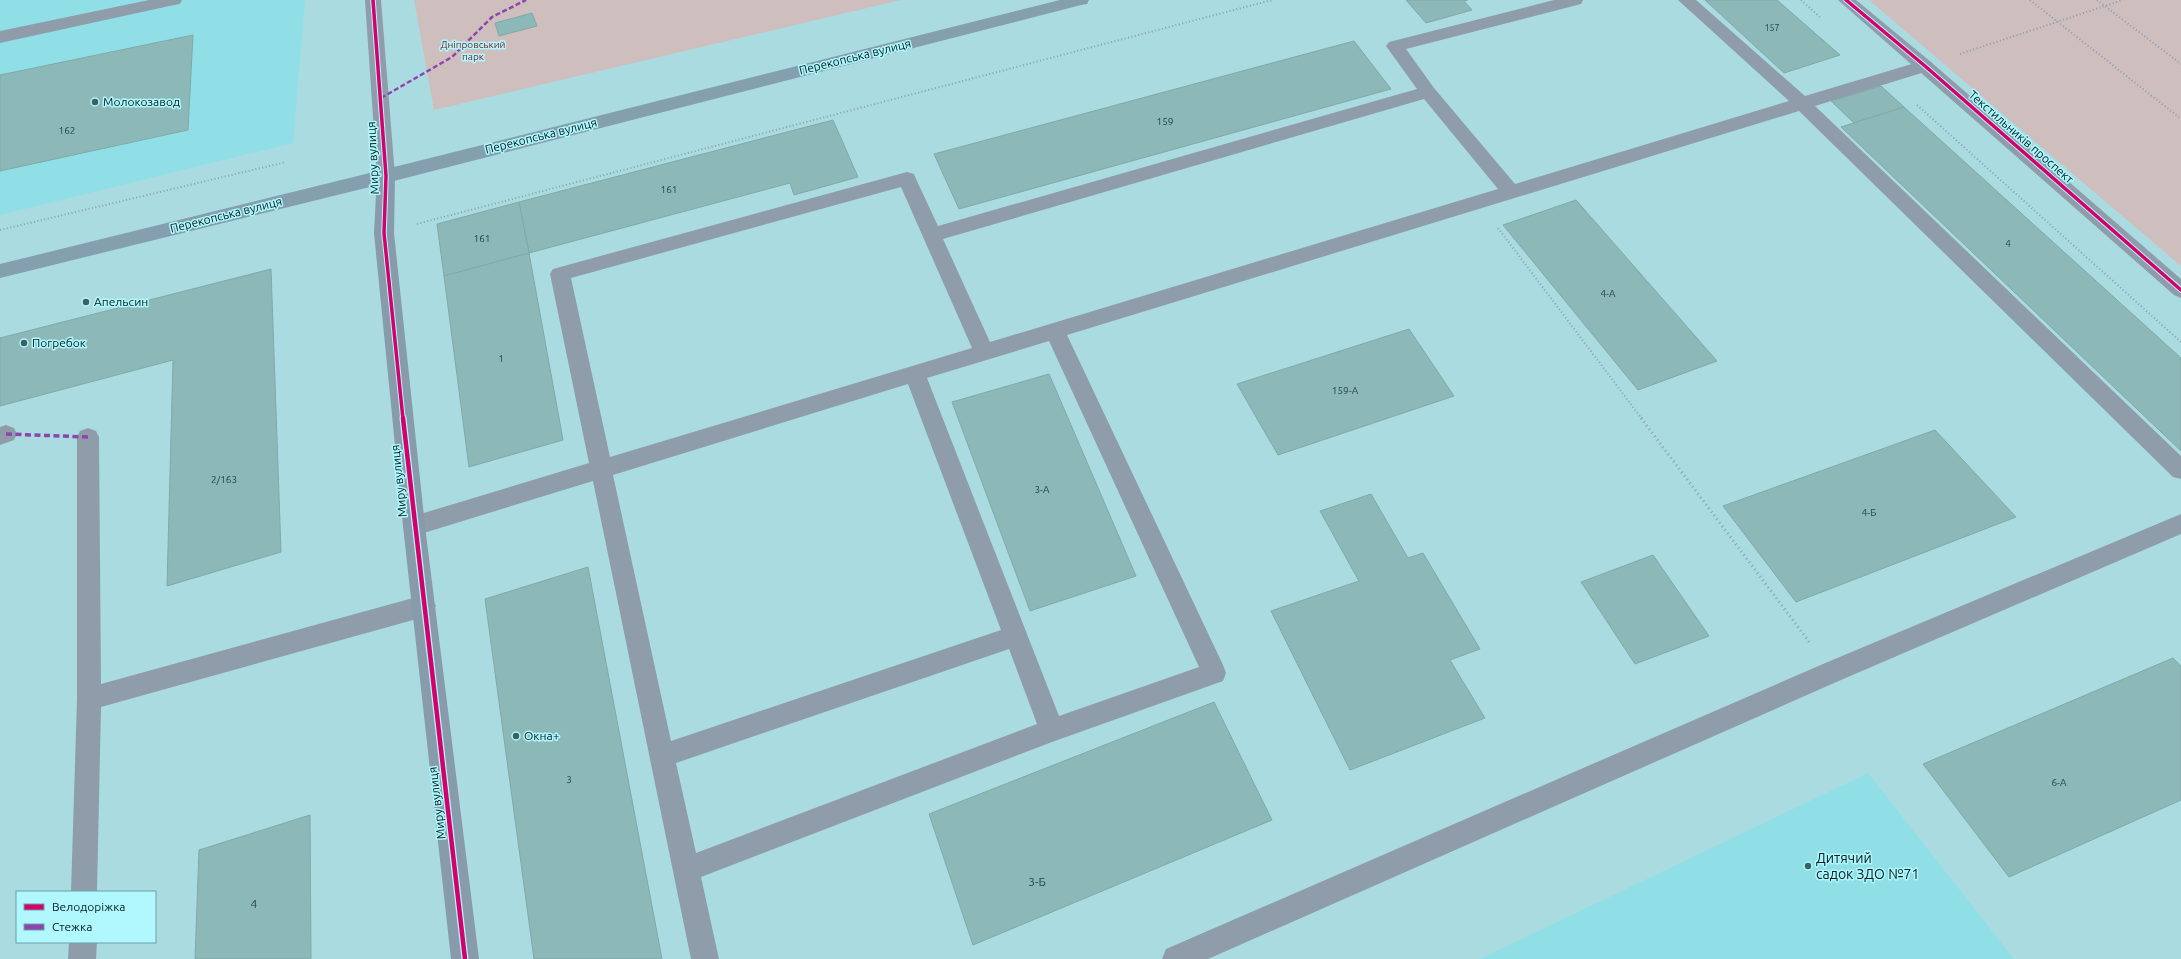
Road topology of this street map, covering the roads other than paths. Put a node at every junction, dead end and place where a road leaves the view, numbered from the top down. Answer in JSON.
{"nodes":[{"id":1,"x":174,"y":0,"type":"edge"},
{"id":2,"x":373,"y":0,"type":"edge"},
{"id":3,"x":1081,"y":0,"type":"edge"},
{"id":4,"x":1575,"y":0,"type":"edge"},
{"id":5,"x":1686,"y":0,"type":"edge"},
{"id":6,"x":1846,"y":0,"type":"edge"},
{"id":7,"x":0,"y":37,"type":"edge"},
{"id":8,"x":1925,"y":66,"type":"junction"},
{"id":9,"x":1428,"y":92,"type":"junction"},
{"id":10,"x":1804,"y":104,"type":"junction"},
{"id":11,"x":386,"y":176,"type":"junction"},
{"id":12,"x":1511,"y":192,"type":"junction"},
{"id":13,"x":932,"y":235,"type":"junction"},
{"id":14,"x":0,"y":271,"type":"edge"},
{"id":15,"x":2181,"y":290,"type":"edge"},
{"id":16,"x":1055,"y":331,"type":"junction"},
{"id":17,"x":984,"y":352,"type":"junction"},
{"id":18,"x":914,"y":373,"type":"junction"},
{"id":19,"x":88,"y":437,"type":"dead end"},
{"id":20,"x":601,"y":469,"type":"junction"},
{"id":21,"x":2181,"y":470,"type":"edge"},
{"id":22,"x":2181,"y":524,"type":"edge"},
{"id":23,"x":414,"y":526,"type":"junction"},
{"id":24,"x":424,"y":606,"type":"junction"},
{"id":25,"x":1016,"y":636,"type":"junction"},
{"id":26,"x":88,"y":699,"type":"junction"},
{"id":27,"x":1052,"y":730,"type":"junction"},
{"id":28,"x":662,"y":756,"type":"junction"},
{"id":29,"x":686,"y":870,"type":"junction"},
{"id":30,"x":84,"y":891,"type":"edge"},
{"id":31,"x":83,"y":943,"type":"edge"},
{"id":32,"x":82,"y":959,"type":"edge"},
{"id":33,"x":465,"y":959,"type":"edge"},
{"id":34,"x":705,"y":959,"type":"edge"},
{"id":35,"x":1176,"y":959,"type":"edge"}],
"edges":[{"from":1,"to":7,"type":"street"},
{"from":2,"to":11,"type":"street","name":"Миру вулиця"},
{"from":3,"to":11,"type":"main road","name":"Перекопська вулиця"},
{"from":4,"to":9,"type":"street"},
{"from":5,"to":10,"type":"street"},
{"from":6,"to":8,"type":"street","name":"Текстильників проспект"},
{"from":8,"to":10,"type":"street"},
{"from":8,"to":15,"type":"street","name":"Текстильників проспект"},
{"from":9,"to":12,"type":"street"},
{"from":9,"to":13,"type":"street"},
{"from":10,"to":12,"type":"street"},
{"from":10,"to":21,"type":"street"},
{"from":11,"to":14,"type":"main road","name":"Перекопська вулиця"},
{"from":11,"to":23,"type":"street","name":"Миру вулиця"},
{"from":12,"to":16,"type":"street"},
{"from":13,"to":17,"type":"street"},
{"from":13,"to":20,"type":"street"},
{"from":16,"to":17,"type":"street"},
{"from":16,"to":27,"type":"street"},
{"from":17,"to":18,"type":"street"},
{"from":18,"to":20,"type":"street"},
{"from":18,"to":25,"type":"street"},
{"from":19,"to":26,"type":"street"},
{"from":20,"to":23,"type":"street"},
{"from":20,"to":28,"type":"street"},
{"from":22,"to":35,"type":"street"},
{"from":23,"to":24,"type":"street","name":"Миру вулиця"},
{"from":24,"to":26,"type":"street"},
{"from":24,"to":33,"type":"street","name":"Миру вулиця"},
{"from":25,"to":27,"type":"street"},
{"from":25,"to":28,"type":"street"},
{"from":26,"to":30,"type":"street"},
{"from":27,"to":29,"type":"street"},
{"from":28,"to":29,"type":"street"},
{"from":29,"to":34,"type":"street"},
{"from":31,"to":32,"type":"street"}]}
